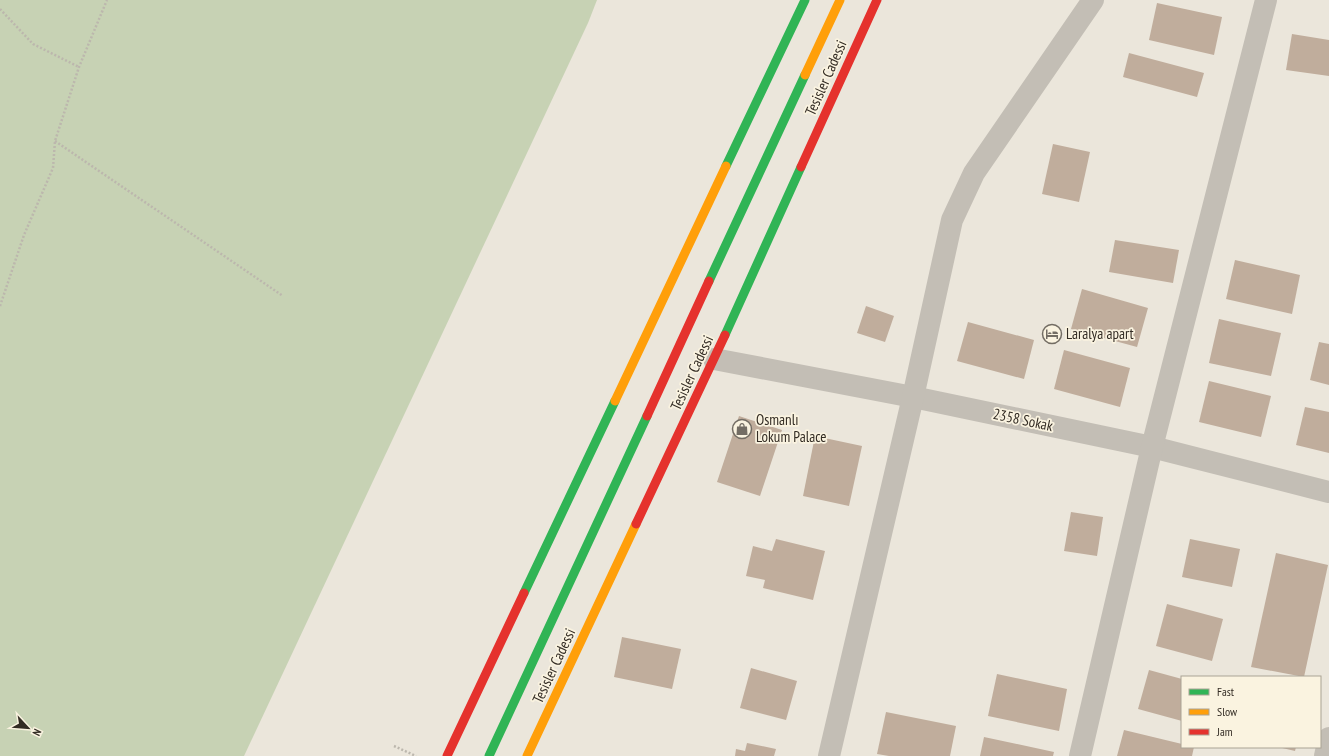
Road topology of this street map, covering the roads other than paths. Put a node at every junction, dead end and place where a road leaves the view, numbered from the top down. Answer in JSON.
{"nodes":[{"id":1,"x":805,"y":0,"type":"edge"},
{"id":2,"x":840,"y":0,"type":"edge"},
{"id":3,"x":877,"y":0,"type":"edge"},
{"id":4,"x":1093,"y":0,"type":"edge"},
{"id":5,"x":1266,"y":0,"type":"edge"},
{"id":6,"x":714,"y":359,"type":"junction"},
{"id":7,"x":913,"y":397,"type":"junction"},
{"id":8,"x":1152,"y":448,"type":"junction"},
{"id":9,"x":1329,"y":492,"type":"edge"},
{"id":10,"x":1329,"y":738,"type":"edge"},
{"id":11,"x":447,"y":756,"type":"edge"},
{"id":12,"x":489,"y":756,"type":"edge"},
{"id":13,"x":527,"y":756,"type":"edge"},
{"id":14,"x":829,"y":756,"type":"edge"},
{"id":15,"x":1080,"y":756,"type":"edge"},
{"id":16,"x":1325,"y":756,"type":"edge"}],
"edges":[{"from":1,"to":11,"type":"main road"},
{"from":2,"to":12,"type":"main road"},
{"from":3,"to":6,"type":"main road","name":"Tesisler Cadessi"},
{"from":4,"to":7,"type":"street"},
{"from":5,"to":8,"type":"street"},
{"from":6,"to":7,"type":"street","name":"2358 Sokak"},
{"from":6,"to":13,"type":"main road","name":"Tesisler Cadessi"},
{"from":7,"to":8,"type":"street","name":"2358 Sokak"},
{"from":7,"to":14,"type":"street"},
{"from":8,"to":9,"type":"street","name":"2358 Sokak"},
{"from":8,"to":15,"type":"street"},
{"from":10,"to":16,"type":"street"}]}
